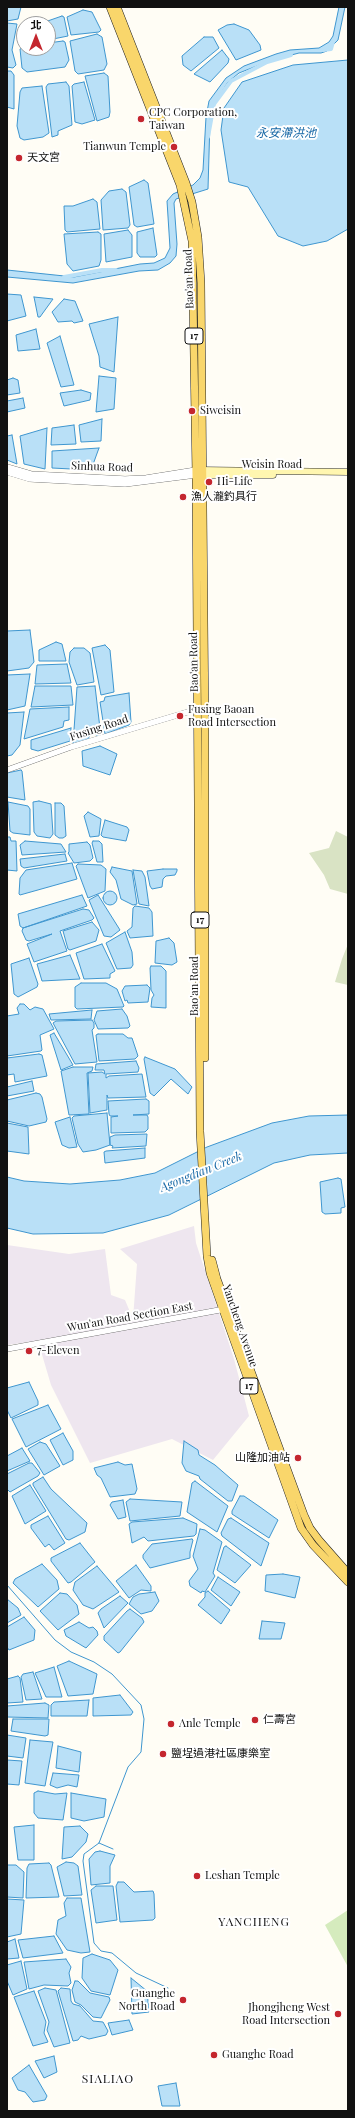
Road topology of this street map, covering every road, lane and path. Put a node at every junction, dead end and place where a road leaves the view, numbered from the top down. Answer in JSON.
{"nodes":[{"id":1,"x":110,"y":7,"type":"edge"},
{"id":2,"x":117,"y":7,"type":"edge"},
{"id":3,"x":152,"y":103,"type":"junction"},
{"id":4,"x":7,"y":468,"type":"edge"},
{"id":5,"x":7,"y":472,"type":"edge"},
{"id":6,"x":200,"y":473,"type":"junction"},
{"id":7,"x":348,"y":473,"type":"edge"},
{"id":8,"x":201,"y":708,"type":"junction"},
{"id":9,"x":7,"y":770,"type":"edge"},
{"id":10,"x":206,"y":1221,"type":"joint"},
{"id":11,"x":225,"y":1309,"type":"junction"},
{"id":12,"x":7,"y":1349,"type":"edge"},
{"id":13,"x":316,"y":1543,"type":"junction"},
{"id":14,"x":348,"y":1573,"type":"edge"},
{"id":15,"x":348,"y":1582,"type":"edge"}],
"edges":[{"from":1,"to":3,"type":"main road","number":"17"},
{"from":2,"to":3,"type":"main road","number":"17"},
{"from":3,"to":6,"type":"main road","name":"Bao'an Road","number":"17"},
{"from":4,"to":6,"type":"street","name":"Sinhua Road"},
{"from":5,"to":6,"type":"street","name":"Sinhua Road"},
{"from":6,"to":7,"type":"main road","name":"Weisin Road"},
{"from":6,"to":8,"type":"main road","name":"Bao'an Road","number":"17"},
{"from":8,"to":9,"type":"street","name":"Fusing Road"},
{"from":8,"to":10,"type":"main road","name":"Bao'an Road","number":"17"},
{"from":10,"to":11,"type":"main road","name":"Yancheng Avenue","number":"17"},
{"from":11,"to":12,"type":"street","name":"Wun'an Road Section East"},
{"from":11,"to":13,"type":"main road","name":"Yancheng Avenue","number":"17"},
{"from":13,"to":14,"type":"main road","number":"17"},
{"from":13,"to":15,"type":"main road","number":"17"}]}
